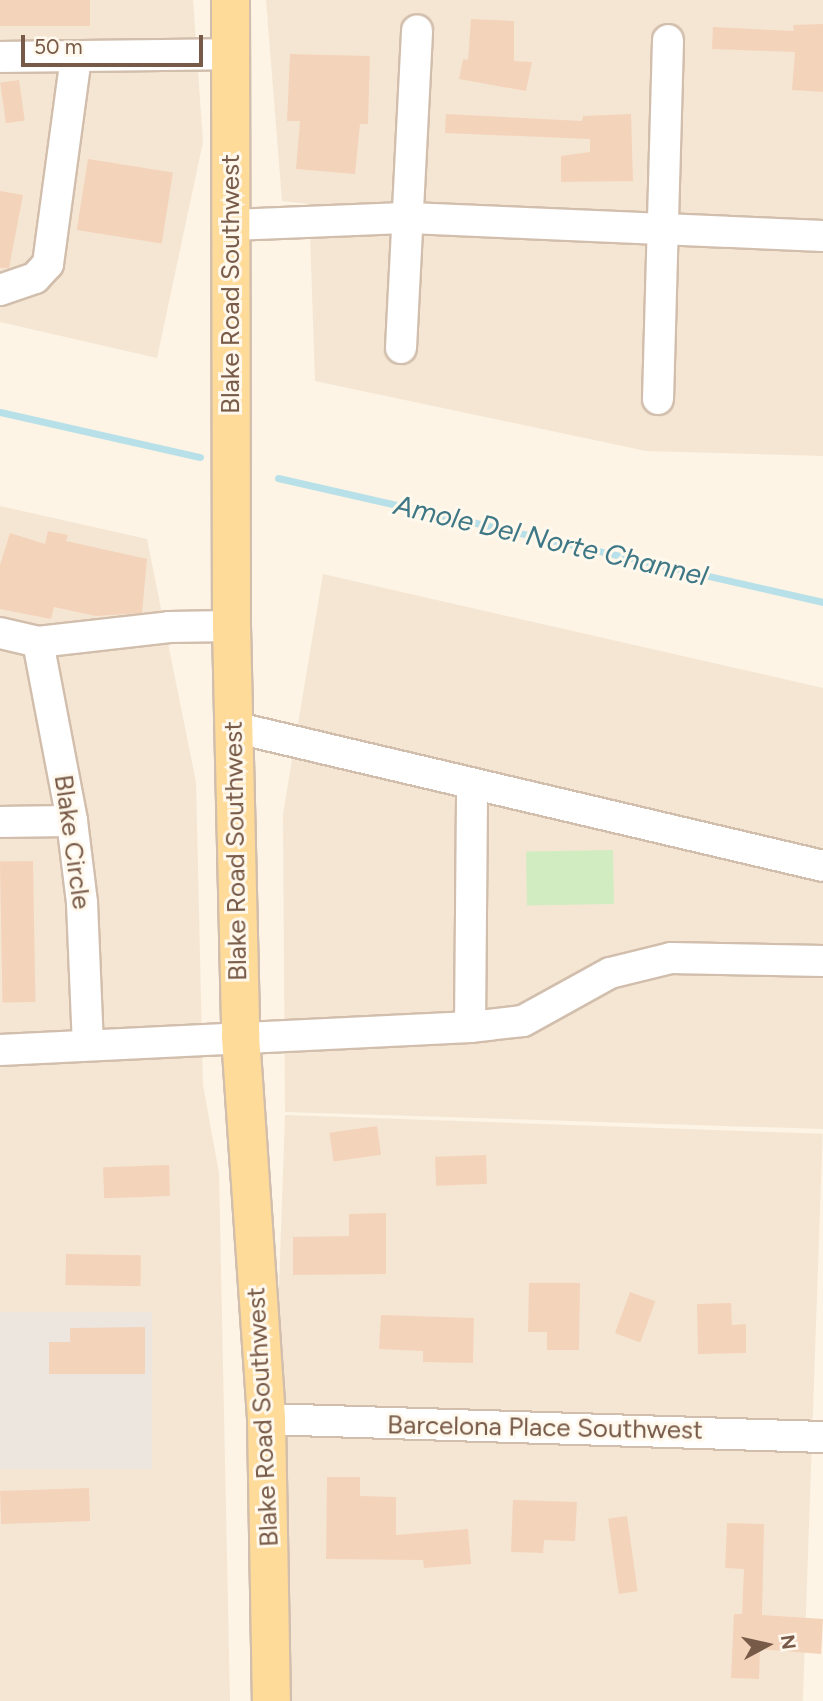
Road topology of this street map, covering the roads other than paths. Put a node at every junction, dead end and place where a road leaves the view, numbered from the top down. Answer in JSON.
{"nodes":[{"id":1,"x":230,"y":0,"type":"edge"},
{"id":2,"x":417,"y":30,"type":"dead end"},
{"id":3,"x":668,"y":40,"type":"dead end"},
{"id":4,"x":230,"y":54,"type":"junction"},
{"id":5,"x":76,"y":56,"type":"junction"},
{"id":6,"x":0,"y":57,"type":"edge"},
{"id":7,"x":410,"y":218,"type":"junction"},
{"id":8,"x":232,"y":225,"type":"junction"},
{"id":9,"x":663,"y":228,"type":"junction"},
{"id":10,"x":823,"y":236,"type":"edge"},
{"id":11,"x":0,"y":290,"type":"edge"},
{"id":12,"x":401,"y":348,"type":"dead end"},
{"id":13,"x":658,"y":399,"type":"dead end"},
{"id":14,"x":231,"y":626,"type":"junction"},
{"id":15,"x":0,"y":633,"type":"edge"},
{"id":16,"x":38,"y":642,"type":"junction"},
{"id":17,"x":233,"y":727,"type":"junction"},
{"id":18,"x":472,"y":786,"type":"junction"},
{"id":19,"x":72,"y":821,"type":"junction"},
{"id":20,"x":0,"y":822,"type":"edge"},
{"id":21,"x":823,"y":866,"type":"edge"},
{"id":22,"x":823,"y":961,"type":"edge"},
{"id":23,"x":470,"y":1027,"type":"junction"},
{"id":24,"x":240,"y":1036,"type":"junction"},
{"id":25,"x":88,"y":1044,"type":"junction"},
{"id":26,"x":0,"y":1050,"type":"edge"},
{"id":27,"x":266,"y":1419,"type":"junction"},
{"id":28,"x":823,"y":1437,"type":"edge"},
{"id":29,"x":271,"y":1701,"type":"edge"}],
"edges":[{"from":1,"to":4,"type":"main road","name":"Blake Road Southwest"},
{"from":2,"to":7,"type":"street"},
{"from":3,"to":9,"type":"street"},
{"from":4,"to":5,"type":"street"},
{"from":4,"to":8,"type":"main road","name":"Blake Road Southwest"},
{"from":5,"to":6,"type":"street"},
{"from":5,"to":11,"type":"street"},
{"from":7,"to":8,"type":"street"},
{"from":7,"to":9,"type":"street"},
{"from":7,"to":12,"type":"street"},
{"from":8,"to":14,"type":"main road","name":"Blake Road Southwest"},
{"from":9,"to":10,"type":"street"},
{"from":9,"to":13,"type":"street"},
{"from":14,"to":16,"type":"street"},
{"from":14,"to":17,"type":"main road","name":"Blake Road Southwest"},
{"from":15,"to":16,"type":"street"},
{"from":16,"to":19,"type":"street","name":"Blake Circle"},
{"from":17,"to":18,"type":"street"},
{"from":17,"to":24,"type":"main road","name":"Blake Road Southwest"},
{"from":18,"to":21,"type":"street"},
{"from":18,"to":23,"type":"street"},
{"from":19,"to":20,"type":"street"},
{"from":19,"to":25,"type":"street","name":"Blake Circle"},
{"from":22,"to":23,"type":"street"},
{"from":23,"to":24,"type":"street"},
{"from":24,"to":25,"type":"street"},
{"from":24,"to":27,"type":"main road","name":"Blake Road Southwest"},
{"from":25,"to":26,"type":"street"},
{"from":27,"to":28,"type":"street","name":"Barcelona Place Southwest"},
{"from":27,"to":29,"type":"main road","name":"Blake Road Southwest"}]}
